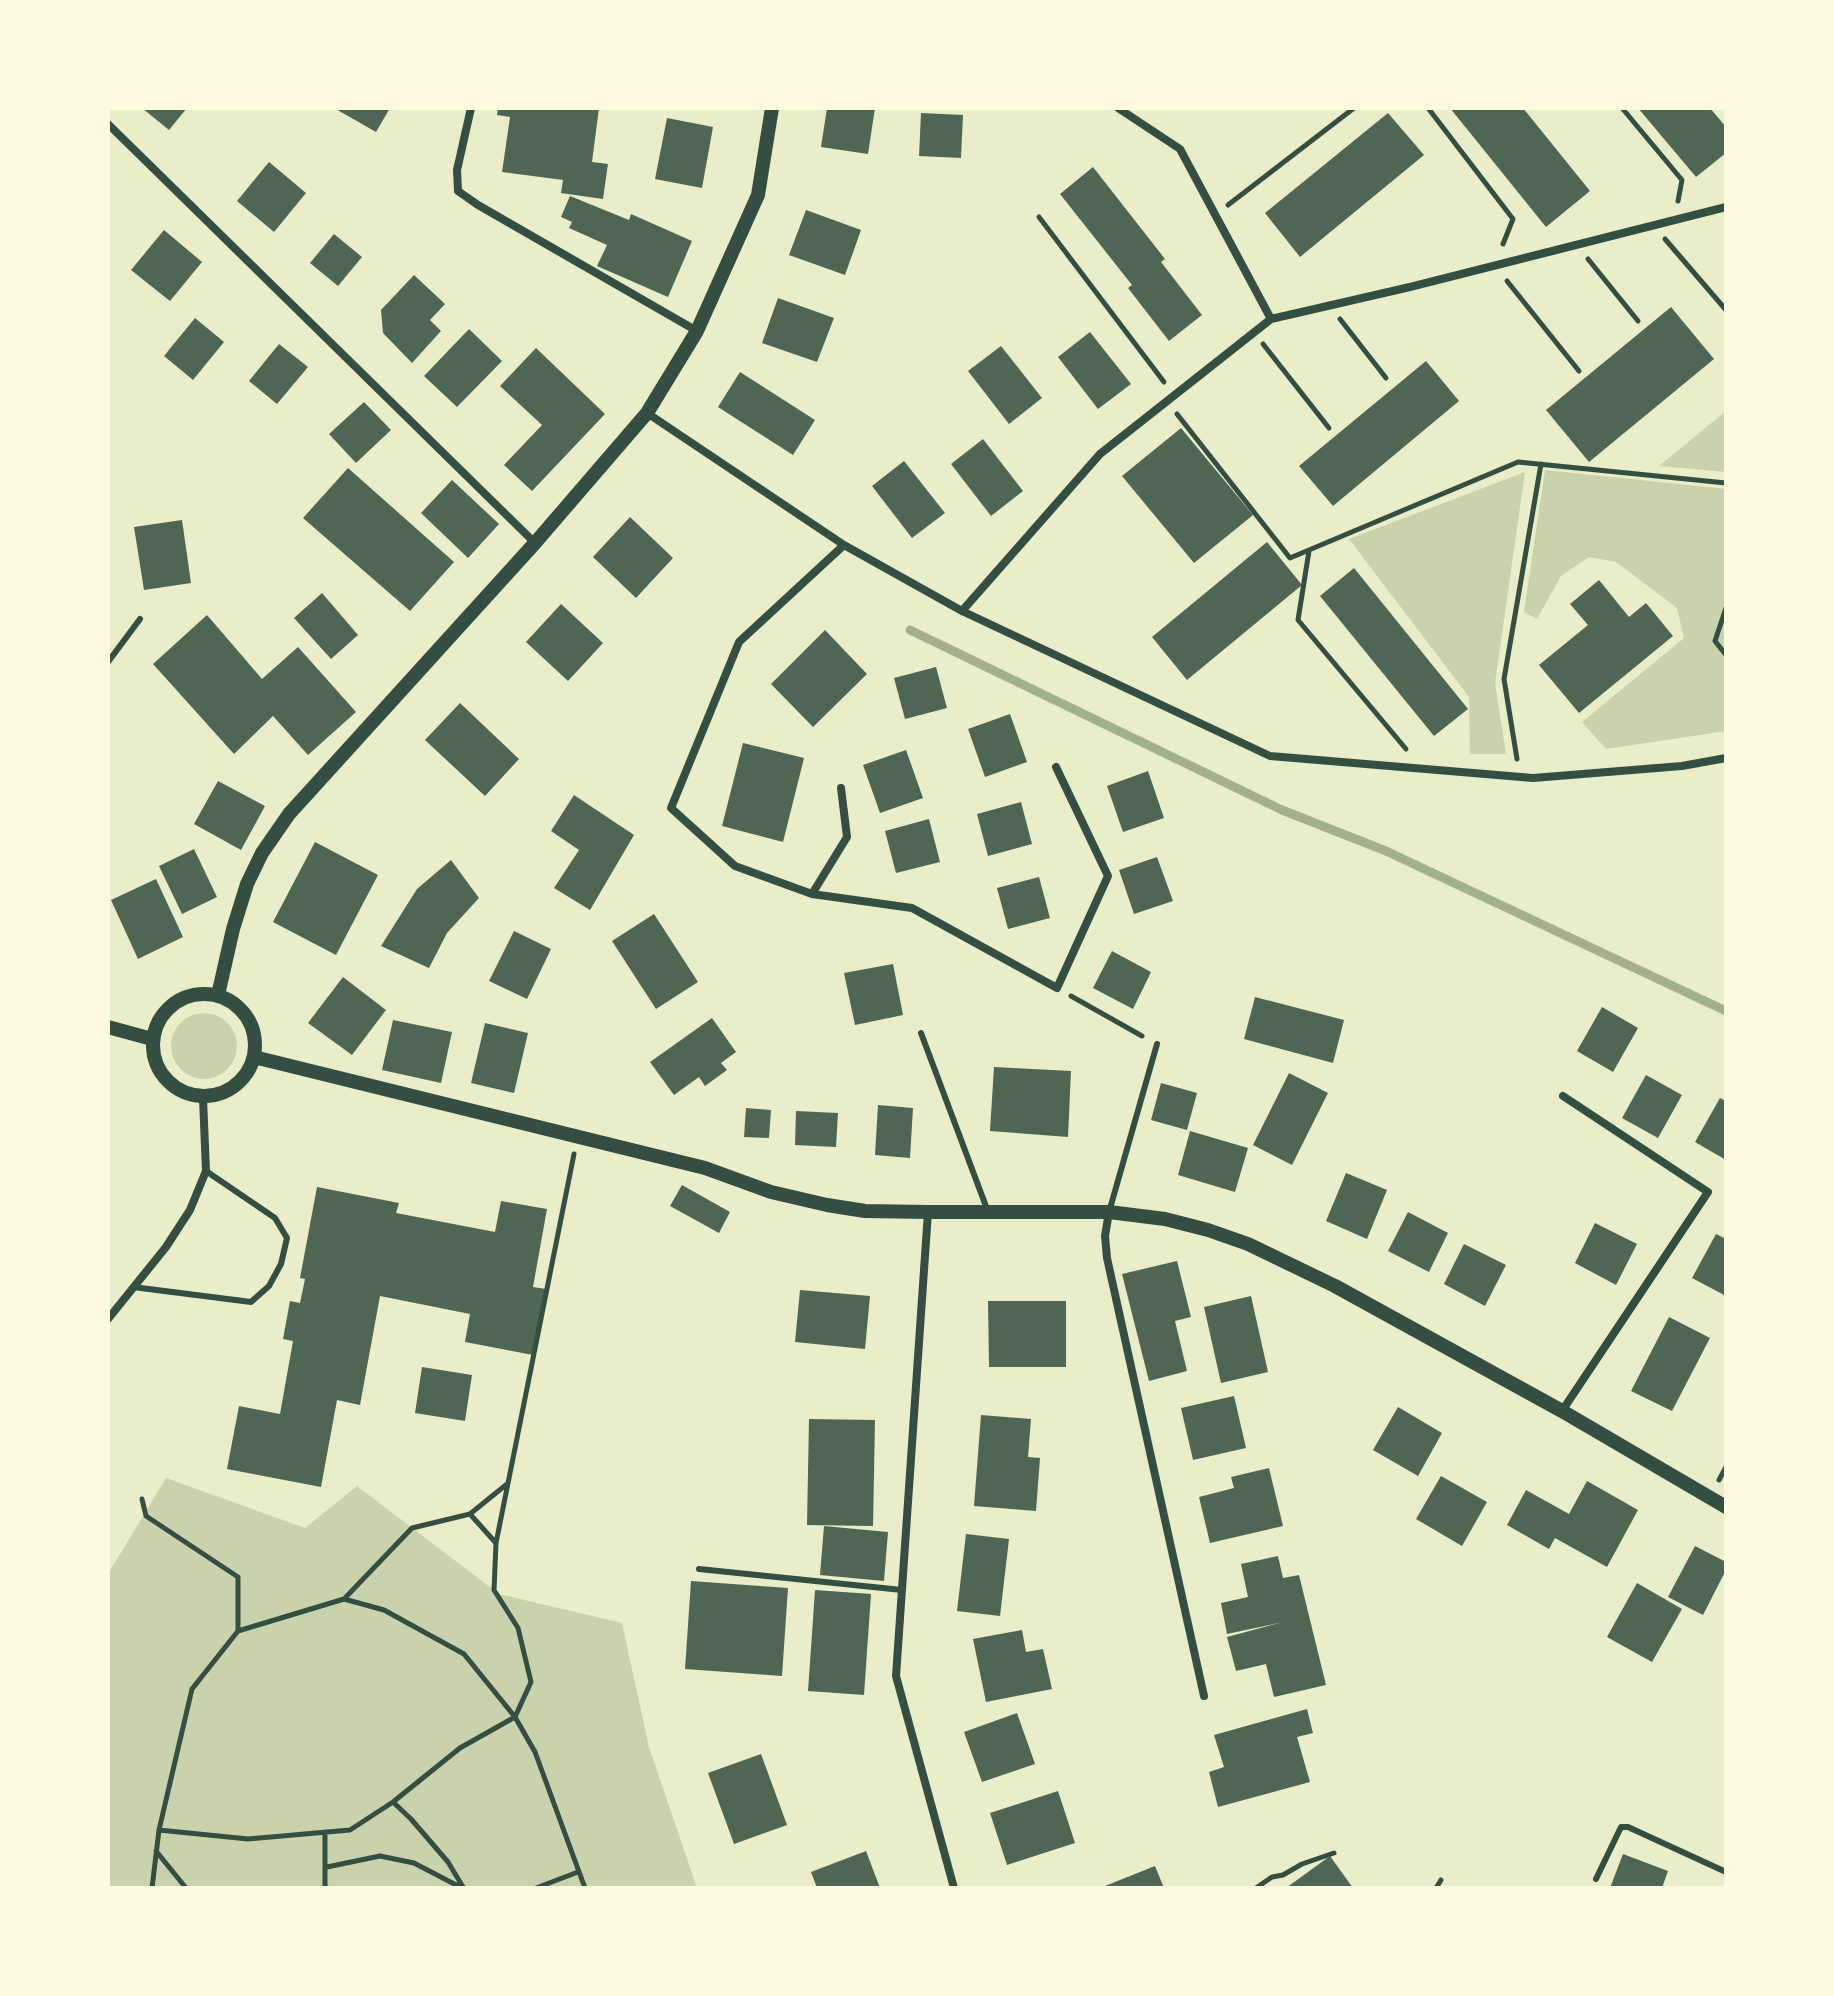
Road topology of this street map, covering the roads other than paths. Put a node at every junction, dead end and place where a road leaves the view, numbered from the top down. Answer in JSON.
{"nodes":[{"id":1,"x":471,"y":108,"type":"edge"},
{"id":2,"x":772,"y":108,"type":"edge"},
{"id":3,"x":1118,"y":108,"type":"edge"},
{"id":4,"x":108,"y":124,"type":"edge"},
{"id":5,"x":1726,"y":207,"type":"edge"},
{"id":6,"x":1271,"y":319,"type":"junction"},
{"id":7,"x":697,"y":331,"type":"junction"},
{"id":8,"x":647,"y":413,"type":"junction"},
{"id":9,"x":535,"y":543,"type":"junction"},
{"id":10,"x":844,"y":545,"type":"junction"},
{"id":11,"x":962,"y":611,"type":"junction"},
{"id":12,"x":140,"y":619,"type":"dead end"},
{"id":13,"x":108,"y":662,"type":"edge"},
{"id":14,"x":1726,"y":758,"type":"edge"},
{"id":15,"x":1056,"y":767,"type":"dead end"},
{"id":16,"x":841,"y":788,"type":"dead end"},
{"id":17,"x":812,"y":894,"type":"junction"},
{"id":18,"x":218,"y":995,"type":"junction"},
{"id":19,"x":108,"y":1027,"type":"edge"},
{"id":20,"x":921,"y":1033,"type":"dead end"},
{"id":21,"x":152,"y":1039,"type":"junction"},
{"id":22,"x":1157,"y":1044,"type":"road end"},
{"id":23,"x":254,"y":1057,"type":"junction"},
{"id":24,"x":1563,"y":1096,"type":"dead end"},
{"id":25,"x":203,"y":1098,"type":"junction"},
{"id":26,"x":206,"y":1171,"type":"junction"},
{"id":27,"x":987,"y":1211,"type":"junction"},
{"id":28,"x":928,"y":1212,"type":"junction"},
{"id":29,"x":1109,"y":1212,"type":"junction"},
{"id":30,"x":133,"y":1287,"type":"junction"},
{"id":31,"x":108,"y":1319,"type":"edge"},
{"id":32,"x":1562,"y":1411,"type":"junction"},
{"id":33,"x":1726,"y":1507,"type":"edge"},
{"id":34,"x":699,"y":1569,"type":"dead end"},
{"id":35,"x":902,"y":1590,"type":"junction"},
{"id":36,"x":1204,"y":1696,"type":"dead end"},
{"id":37,"x":1726,"y":1872,"type":"edge"},
{"id":38,"x":1596,"y":1879,"type":"dead end"},
{"id":39,"x":954,"y":1888,"type":"edge"}],
"edges":[{"from":1,"to":7,"type":"street"},
{"from":2,"to":7,"type":"street"},
{"from":3,"to":6,"type":"street"},
{"from":4,"to":9,"type":"street"},
{"from":5,"to":6,"type":"street"},
{"from":6,"to":11,"type":"street"},
{"from":7,"to":8,"type":"street"},
{"from":8,"to":9,"type":"street"},
{"from":8,"to":10,"type":"street"},
{"from":9,"to":18,"type":"street"},
{"from":10,"to":11,"type":"street"},
{"from":10,"to":17,"type":"street"},
{"from":11,"to":14,"type":"street"},
{"from":12,"to":13,"type":"lane"},
{"from":15,"to":17,"type":"street"},
{"from":16,"to":17,"type":"street"},
{"from":18,"to":21,"type":"street"},
{"from":18,"to":23,"type":"street"},
{"from":19,"to":21,"type":"street"},
{"from":20,"to":27,"type":"lane"},
{"from":21,"to":25,"type":"street"},
{"from":22,"to":29,"type":"lane"},
{"from":23,"to":25,"type":"street"},
{"from":23,"to":28,"type":"street"},
{"from":24,"to":32,"type":"street"},
{"from":25,"to":26,"type":"street"},
{"from":26,"to":30,"type":"street"},
{"from":26,"to":30,"type":"lane"},
{"from":27,"to":28,"type":"street"},
{"from":27,"to":29,"type":"street"},
{"from":28,"to":35,"type":"street"},
{"from":29,"to":32,"type":"street"},
{"from":29,"to":36,"type":"street"},
{"from":30,"to":31,"type":"street"},
{"from":32,"to":33,"type":"street"},
{"from":34,"to":35,"type":"lane"},
{"from":35,"to":39,"type":"street"},
{"from":37,"to":38,"type":"lane"}]}
